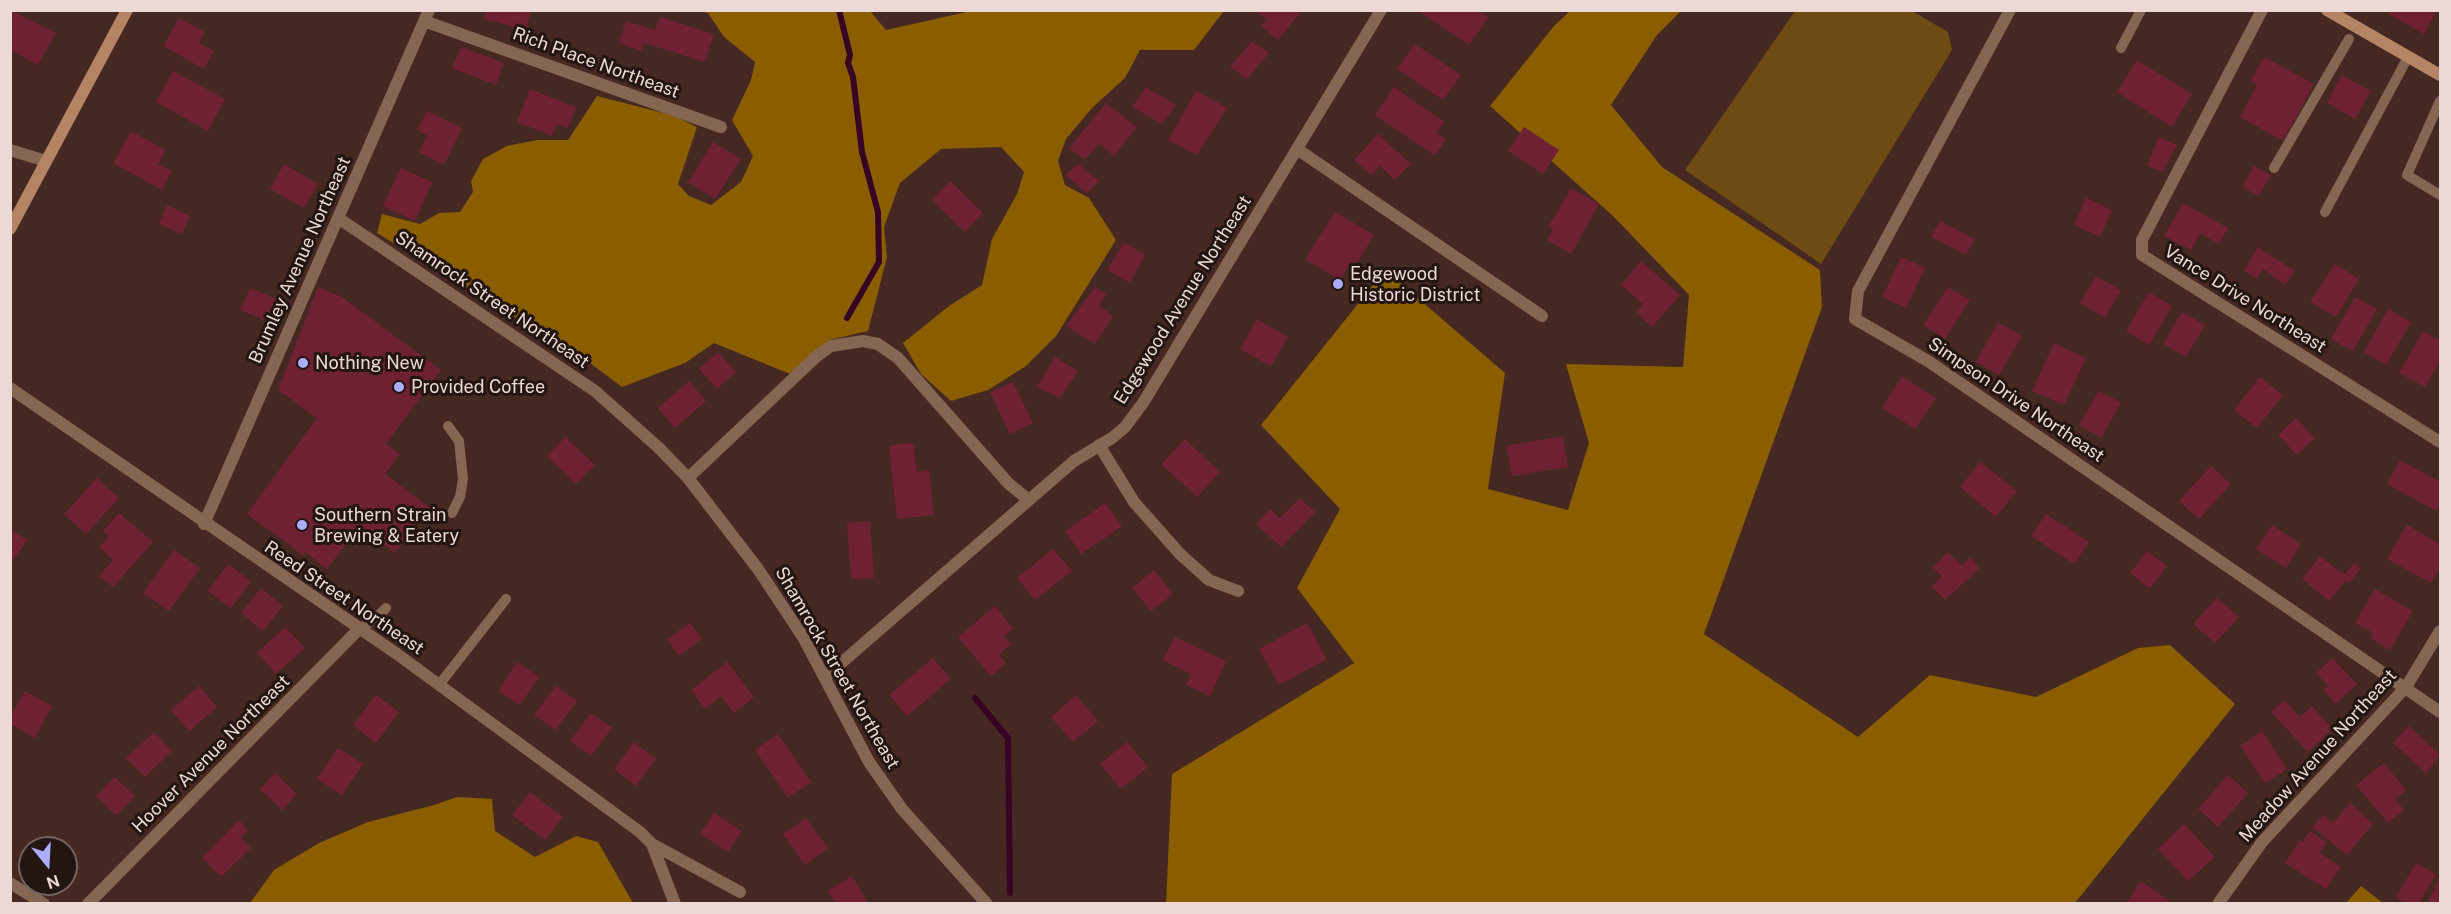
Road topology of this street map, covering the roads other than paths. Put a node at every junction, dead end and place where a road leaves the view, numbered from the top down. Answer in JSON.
{"nodes":[{"id":1,"x":127,"y":10,"type":"edge"},
{"id":2,"x":1382,"y":10,"type":"edge"},
{"id":3,"x":2010,"y":10,"type":"edge"},
{"id":4,"x":2141,"y":10,"type":"edge"},
{"id":5,"x":2262,"y":10,"type":"edge"},
{"id":6,"x":2327,"y":10,"type":"edge"},
{"id":7,"x":427,"y":16,"type":"edge"},
{"id":8,"x":2349,"y":39,"type":"dead end"},
{"id":9,"x":2121,"y":48,"type":"dead end"},
{"id":10,"x":2408,"y":57,"type":"junction"},
{"id":11,"x":2440,"y":75,"type":"edge"},
{"id":12,"x":2440,"y":101,"type":"edge"},
{"id":13,"x":721,"y":127,"type":"dead end"},
{"id":14,"x":1297,"y":149,"type":"junction"},
{"id":15,"x":10,"y":150,"type":"edge"},
{"id":16,"x":46,"y":161,"type":"junction"},
{"id":17,"x":2274,"y":168,"type":"dead end"},
{"id":18,"x":2440,"y":195,"type":"edge"},
{"id":19,"x":2325,"y":212,"type":"dead end"},
{"id":20,"x":338,"y":218,"type":"junction"},
{"id":21,"x":10,"y":229,"type":"edge"},
{"id":22,"x":1542,"y":316,"type":"dead end"},
{"id":23,"x":10,"y":388,"type":"edge"},
{"id":24,"x":448,"y":426,"type":"dead end"},
{"id":25,"x":2440,"y":442,"type":"edge"},
{"id":26,"x":1100,"y":445,"type":"junction"},
{"id":27,"x":688,"y":478,"type":"junction"},
{"id":28,"x":1029,"y":500,"type":"junction"},
{"id":29,"x":452,"y":513,"type":"dead end"},
{"id":30,"x":204,"y":524,"type":"junction"},
{"id":31,"x":1238,"y":591,"type":"dead end"},
{"id":32,"x":506,"y":600,"type":"dead end"},
{"id":33,"x":386,"y":608,"type":"dead end"},
{"id":34,"x":359,"y":629,"type":"junction"},
{"id":35,"x":2440,"y":631,"type":"edge"},
{"id":36,"x":825,"y":677,"type":"junction"},
{"id":37,"x":439,"y":685,"type":"junction"},
{"id":38,"x":2406,"y":687,"type":"junction"},
{"id":39,"x":2440,"y":712,"type":"edge"},
{"id":40,"x":652,"y":844,"type":"junction"},
{"id":41,"x":10,"y":883,"type":"edge"},
{"id":42,"x":740,"y":892,"type":"dead end"},
{"id":43,"x":44,"y":903,"type":"edge"},
{"id":44,"x":88,"y":903,"type":"edge"},
{"id":45,"x":675,"y":903,"type":"edge"},
{"id":46,"x":987,"y":903,"type":"edge"},
{"id":47,"x":2218,"y":903,"type":"edge"}],
"edges":[{"from":1,"to":16,"type":"main road"},
{"from":2,"to":14,"type":"street","name":"Edgewood Avenue Northeast"},
{"from":3,"to":38,"type":"street","name":"Simpson Drive Northeast"},
{"from":4,"to":9,"type":"lane"},
{"from":5,"to":25,"type":"street","name":"Vance Drive Northeast"},
{"from":6,"to":10,"type":"main road"},
{"from":7,"to":13,"type":"street","name":"Rich Place Northeast"},
{"from":7,"to":20,"type":"street","name":"Brumley Avenue Northeast"},
{"from":8,"to":17,"type":"lane"},
{"from":10,"to":11,"type":"main road"},
{"from":10,"to":19,"type":"lane"},
{"from":12,"to":18,"type":"lane"},
{"from":14,"to":22,"type":"street"},
{"from":14,"to":26,"type":"street","name":"Edgewood Avenue Northeast"},
{"from":15,"to":16,"type":"street"},
{"from":16,"to":21,"type":"main road"},
{"from":20,"to":27,"type":"street","name":"Shamrock Street Northeast"},
{"from":20,"to":30,"type":"street","name":"Brumley Avenue Northeast"},
{"from":23,"to":30,"type":"street","name":"Reed Street Northeast"},
{"from":24,"to":29,"type":"lane"},
{"from":26,"to":28,"type":"street","name":"Edgewood Avenue Northeast"},
{"from":26,"to":31,"type":"street"},
{"from":27,"to":28,"type":"street"},
{"from":27,"to":36,"type":"street","name":"Shamrock Street Northeast"},
{"from":28,"to":36,"type":"street","name":"Edgewood Avenue Northeast"},
{"from":30,"to":34,"type":"street","name":"Reed Street Northeast"},
{"from":32,"to":37,"type":"lane"},
{"from":33,"to":34,"type":"lane"},
{"from":34,"to":37,"type":"street","name":"Reed Street Northeast"},
{"from":34,"to":44,"type":"street","name":"Hoover Avenue Northeast"},
{"from":35,"to":38,"type":"street","name":"Meadow Avenue Northeast"},
{"from":36,"to":46,"type":"street","name":"Shamrock Street Northeast"},
{"from":37,"to":40,"type":"street","name":"Reed Street Northeast"},
{"from":38,"to":39,"type":"street","name":"Simpson Drive Northeast"},
{"from":38,"to":47,"type":"street","name":"Meadow Avenue Northeast"},
{"from":40,"to":42,"type":"street"},
{"from":40,"to":45,"type":"street"},
{"from":41,"to":43,"type":"street"}]}
